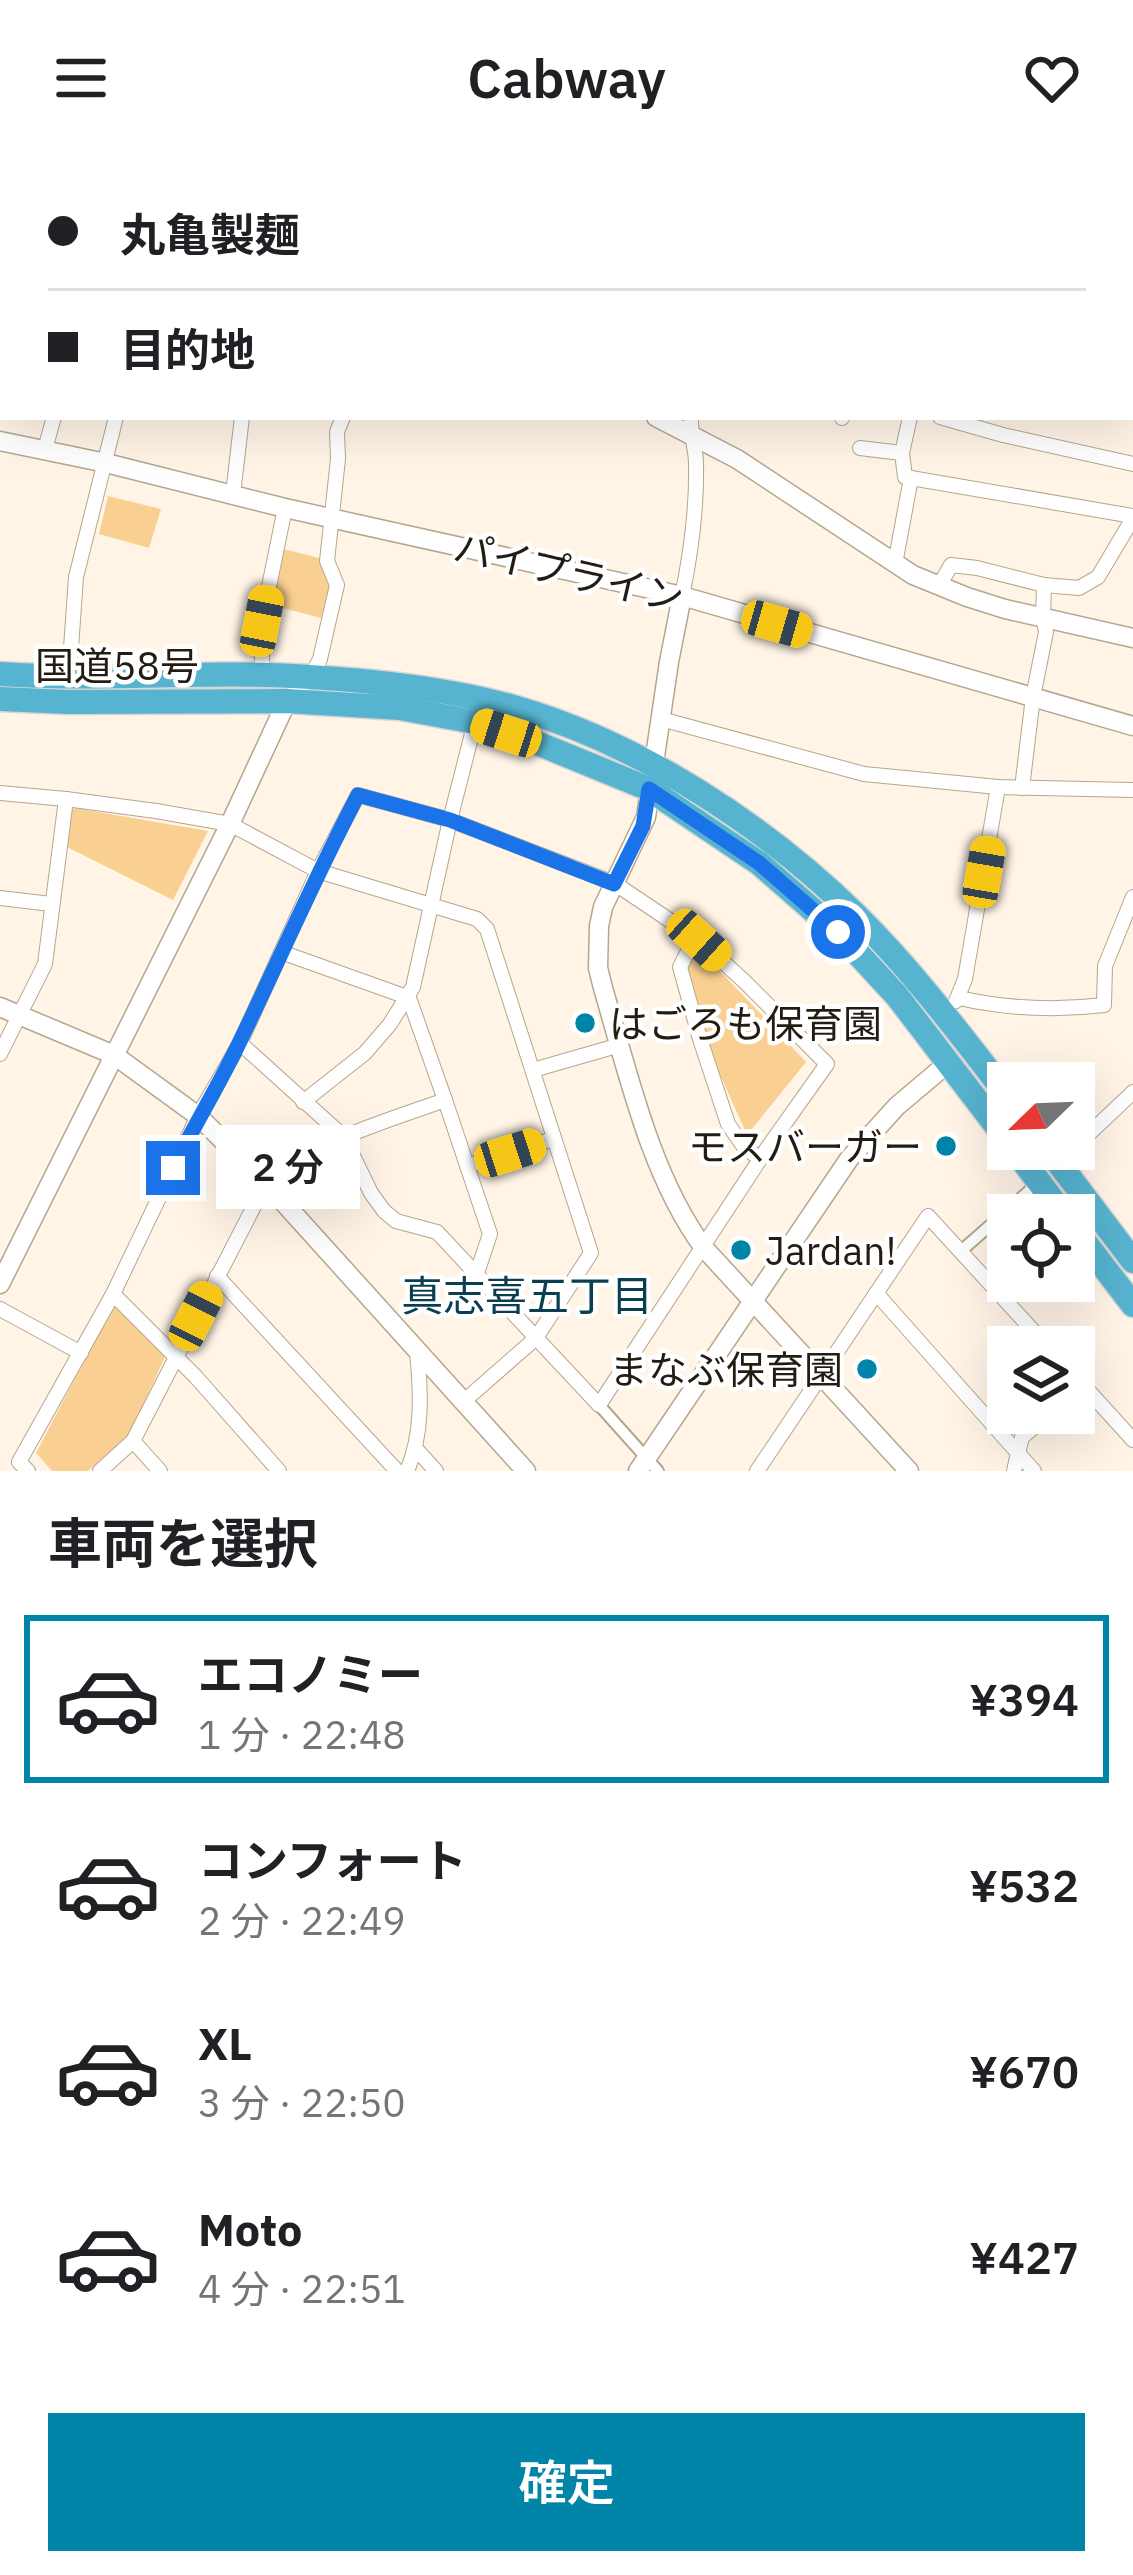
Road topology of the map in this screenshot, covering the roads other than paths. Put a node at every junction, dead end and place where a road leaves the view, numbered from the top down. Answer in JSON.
{"nodes":[{"id":1,"x":53,"y":420,"type":"edge"},
{"id":2,"x":115,"y":420,"type":"edge"},
{"id":3,"x":242,"y":420,"type":"edge"},
{"id":4,"x":342,"y":420,"type":"edge"},
{"id":5,"x":909,"y":420,"type":"edge"},
{"id":6,"x":950,"y":420,"type":"edge"},
{"id":7,"x":690,"y":425,"type":"edge"},
{"id":8,"x":0,"y":441,"type":"edge"},
{"id":9,"x":860,"y":448,"type":"dead end"},
{"id":10,"x":45,"y":449,"type":"junction"},
{"id":11,"x":902,"y":453,"type":"junction"},
{"id":12,"x":106,"y":463,"type":"junction"},
{"id":13,"x":1133,"y":464,"type":"edge"},
{"id":14,"x":911,"y":478,"type":"junction"},
{"id":15,"x":233,"y":494,"type":"junction"},
{"id":16,"x":285,"y":508,"type":"junction"},
{"id":17,"x":332,"y":519,"type":"junction"},
{"id":18,"x":1131,"y":523,"type":"edge"},
{"id":19,"x":896,"y":564,"type":"junction"},
{"id":20,"x":1044,"y":585,"type":"junction"},
{"id":21,"x":939,"y":586,"type":"junction"},
{"id":22,"x":682,"y":596,"type":"junction"},
{"id":23,"x":1043,"y":617,"type":"junction"},
{"id":24,"x":1133,"y":638,"type":"edge"},
{"id":25,"x":0,"y":674,"type":"edge"},
{"id":26,"x":262,"y":674,"type":"junction"},
{"id":27,"x":69,"y":677,"type":"junction"},
{"id":28,"x":310,"y":677,"type":"junction"},
{"id":29,"x":1034,"y":698,"type":"junction"},
{"id":30,"x":0,"y":699,"type":"edge"},
{"id":31,"x":287,"y":701,"type":"junction"},
{"id":32,"x":662,"y":719,"type":"junction"},
{"id":33,"x":475,"y":722,"type":"junction"},
{"id":34,"x":1133,"y":726,"type":"edge"},
{"id":35,"x":651,"y":776,"type":"junction"},
{"id":36,"x":998,"y":787,"type":"junction"},
{"id":37,"x":1022,"y":788,"type":"junction"},
{"id":38,"x":1133,"y":790,"type":"edge"},
{"id":39,"x":0,"y":793,"type":"edge"},
{"id":40,"x":65,"y":799,"type":"junction"},
{"id":41,"x":450,"y":820,"type":"junction"},
{"id":42,"x":230,"y":824,"type":"junction"},
{"id":43,"x":318,"y":871,"type":"junction"},
{"id":44,"x":614,"y":884,"type":"junction"},
{"id":45,"x":1133,"y":897,"type":"edge"},
{"id":46,"x":0,"y":898,"type":"edge"},
{"id":47,"x":432,"y":903,"type":"junction"},
{"id":48,"x":51,"y":904,"type":"junction"},
{"id":49,"x":695,"y":938,"type":"junction"},
{"id":50,"x":281,"y":952,"type":"junction"},
{"id":51,"x":408,"y":996,"type":"junction"},
{"id":52,"x":952,"y":1005,"type":"junction"},
{"id":53,"x":0,"y":1007,"type":"edge"},
{"id":54,"x":20,"y":1014,"type":"junction"},
{"id":55,"x":240,"y":1042,"type":"junction"},
{"id":56,"x":620,"y":1045,"type":"junction"},
{"id":57,"x":0,"y":1054,"type":"edge"},
{"id":58,"x":114,"y":1055,"type":"junction"},
{"id":59,"x":987,"y":1062,"type":"edge"},
{"id":60,"x":948,"y":1063,"type":"junction"},
{"id":61,"x":533,"y":1070,"type":"junction"},
{"id":62,"x":1127,"y":1097,"type":"edge"},
{"id":63,"x":445,"y":1100,"type":"junction"},
{"id":64,"x":303,"y":1102,"type":"junction"},
{"id":65,"x":987,"y":1114,"type":"edge"},
{"id":66,"x":198,"y":1116,"type":"junction"},
{"id":67,"x":1133,"y":1116,"type":"edge"},
{"id":68,"x":1095,"y":1125,"type":"edge"},
{"id":69,"x":344,"y":1138,"type":"junction"},
{"id":70,"x":553,"y":1139,"type":"junction"},
{"id":71,"x":760,"y":1160,"type":"junction"},
{"id":72,"x":467,"y":1166,"type":"junction"},
{"id":73,"x":1030,"y":1170,"type":"edge"},
{"id":74,"x":1075,"y":1170,"type":"edge"},
{"id":75,"x":1039,"y":1182,"type":"junction"},
{"id":76,"x":266,"y":1183,"type":"junction"},
{"id":77,"x":1048,"y":1194,"type":"edge"},
{"id":78,"x":704,"y":1248,"type":"junction"},
{"id":79,"x":961,"y":1251,"type":"junction"},
{"id":80,"x":1095,"y":1255,"type":"edge"},
{"id":81,"x":1133,"y":1261,"type":"edge"},
{"id":82,"x":477,"y":1273,"type":"junction"},
{"id":83,"x":217,"y":1276,"type":"junction"},
{"id":84,"x":0,"y":1284,"type":"edge"},
{"id":85,"x":876,"y":1293,"type":"junction"},
{"id":86,"x":113,"y":1294,"type":"junction"},
{"id":87,"x":753,"y":1300,"type":"junction"},
{"id":88,"x":1133,"y":1305,"type":"edge"},
{"id":89,"x":0,"y":1309,"type":"edge"},
{"id":90,"x":1029,"y":1326,"type":"edge"},
{"id":91,"x":536,"y":1338,"type":"junction"},
{"id":92,"x":417,"y":1351,"type":"junction"},
{"id":93,"x":81,"y":1353,"type":"junction"},
{"id":94,"x":176,"y":1357,"type":"junction"},
{"id":95,"x":821,"y":1376,"type":"junction"},
{"id":96,"x":463,"y":1402,"type":"junction"},
{"id":97,"x":1095,"y":1403,"type":"edge"},
{"id":98,"x":598,"y":1405,"type":"junction"},
{"id":99,"x":1026,"y":1434,"type":"edge"},
{"id":100,"x":1133,"y":1440,"type":"edge"},
{"id":101,"x":134,"y":1441,"type":"junction"},
{"id":102,"x":416,"y":1449,"type":"junction"},
{"id":103,"x":1018,"y":1453,"type":"junction"},
{"id":104,"x":767,"y":1457,"type":"junction"},
{"id":105,"x":647,"y":1467,"type":"edge"},
{"id":106,"x":28,"y":1471,"type":"edge"},
{"id":107,"x":100,"y":1471,"type":"edge"},
{"id":108,"x":160,"y":1471,"type":"edge"},
{"id":109,"x":279,"y":1471,"type":"edge"},
{"id":110,"x":397,"y":1471,"type":"edge"},
{"id":111,"x":407,"y":1471,"type":"edge"},
{"id":112,"x":436,"y":1471,"type":"edge"},
{"id":113,"x":526,"y":1471,"type":"edge"},
{"id":114,"x":758,"y":1471,"type":"edge"},
{"id":115,"x":780,"y":1471,"type":"edge"},
{"id":116,"x":909,"y":1471,"type":"edge"},
{"id":117,"x":1014,"y":1471,"type":"edge"},
{"id":118,"x":1034,"y":1471,"type":"edge"}],
"edges":[{"from":1,"to":10,"type":"street"},
{"from":2,"to":12,"type":"street"},
{"from":3,"to":15,"type":"street"},
{"from":4,"to":17,"type":"street"},
{"from":5,"to":11,"type":"street"},
{"from":6,"to":13,"type":"street"},
{"from":7,"to":19,"type":"street"},
{"from":7,"to":22,"type":"street"},
{"from":8,"to":10,"type":"street","name":"パイプライン"},
{"from":9,"to":11,"type":"street"},
{"from":10,"to":12,"type":"street","name":"パイプライン"},
{"from":11,"to":14,"type":"street"},
{"from":12,"to":15,"type":"street","name":"パイプライン"},
{"from":12,"to":27,"type":"street"},
{"from":14,"to":18,"type":"street"},
{"from":14,"to":19,"type":"street"},
{"from":15,"to":16,"type":"street","name":"パイプライン"},
{"from":16,"to":17,"type":"street","name":"パイプライン"},
{"from":16,"to":26,"type":"street"},
{"from":17,"to":22,"type":"street","name":"パイプライン"},
{"from":17,"to":28,"type":"street"},
{"from":18,"to":20,"type":"street"},
{"from":19,"to":21,"type":"street"},
{"from":20,"to":21,"type":"street"},
{"from":20,"to":23,"type":"street"},
{"from":21,"to":23,"type":"street"},
{"from":22,"to":29,"type":"street","name":"パイプライン"},
{"from":22,"to":32,"type":"street"},
{"from":23,"to":24,"type":"street"},
{"from":23,"to":29,"type":"street"},
{"from":25,"to":27,"type":"highway","name":"国道58号"},
{"from":26,"to":27,"type":"highway","name":"国道58号"},
{"from":26,"to":28,"type":"highway","name":"国道58号"},
{"from":26,"to":31,"type":"street"},
{"from":28,"to":31,"type":"street"},
{"from":28,"to":35,"type":"highway","name":"国道58号"},
{"from":29,"to":34,"type":"street","name":"パイプライン"},
{"from":29,"to":37,"type":"street"},
{"from":30,"to":31,"type":"highway","name":"国道58号"},
{"from":31,"to":33,"type":"highway","name":"国道58号"},
{"from":31,"to":42,"type":"street"},
{"from":32,"to":35,"type":"street"},
{"from":32,"to":36,"type":"street"},
{"from":33,"to":35,"type":"highway","name":"国道58号"},
{"from":33,"to":41,"type":"street"},
{"from":35,"to":44,"type":"street"},
{"from":35,"to":52,"type":"highway","name":"国道58号"},
{"from":35,"to":60,"type":"highway","name":"国道58号"},
{"from":36,"to":37,"type":"street"},
{"from":36,"to":52,"type":"street"},
{"from":37,"to":38,"type":"street"},
{"from":39,"to":40,"type":"street"},
{"from":40,"to":42,"type":"street"},
{"from":40,"to":48,"type":"street"},
{"from":41,"to":43,"type":"street"},
{"from":41,"to":44,"type":"street"},
{"from":41,"to":47,"type":"street"},
{"from":42,"to":43,"type":"street"},
{"from":42,"to":58,"type":"street"},
{"from":43,"to":47,"type":"street"},
{"from":43,"to":50,"type":"street"},
{"from":44,"to":49,"type":"street"},
{"from":44,"to":56,"type":"street"},
{"from":45,"to":52,"type":"street"},
{"from":46,"to":48,"type":"street"},
{"from":47,"to":51,"type":"street"},
{"from":47,"to":61,"type":"street"},
{"from":48,"to":54,"type":"street"},
{"from":49,"to":71,"type":"street"},
{"from":49,"to":71,"type":"street"},
{"from":50,"to":51,"type":"street"},
{"from":50,"to":55,"type":"street"},
{"from":51,"to":63,"type":"street"},
{"from":51,"to":64,"type":"street"},
{"from":52,"to":59,"type":"highway","name":"国道58号"},
{"from":53,"to":54,"type":"street"},
{"from":54,"to":57,"type":"street"},
{"from":54,"to":58,"type":"street"},
{"from":55,"to":64,"type":"street"},
{"from":55,"to":66,"type":"street"},
{"from":56,"to":61,"type":"street"},
{"from":56,"to":78,"type":"street"},
{"from":58,"to":66,"type":"street"},
{"from":58,"to":84,"type":"street"},
{"from":60,"to":65,"type":"highway","name":"国道58号"},
{"from":60,"to":87,"type":"street"},
{"from":61,"to":70,"type":"street"},
{"from":62,"to":67,"type":"street"},
{"from":62,"to":68,"type":"street"},
{"from":63,"to":69,"type":"street"},
{"from":63,"to":72,"type":"street"},
{"from":64,"to":69,"type":"street"},
{"from":66,"to":76,"type":"street"},
{"from":66,"to":86,"type":"street"},
{"from":69,"to":76,"type":"street"},
{"from":69,"to":82,"type":"street"},
{"from":70,"to":72,"type":"street"},
{"from":70,"to":91,"type":"street"},
{"from":71,"to":78,"type":"street"},
{"from":72,"to":82,"type":"street"},
{"from":73,"to":75,"type":"highway"},
{"from":74,"to":81,"type":"highway"},
{"from":75,"to":77,"type":"highway"},
{"from":75,"to":79,"type":"street"},
{"from":76,"to":83,"type":"street"},
{"from":76,"to":92,"type":"street"},
{"from":78,"to":87,"type":"street"},
{"from":78,"to":98,"type":"street"},
{"from":79,"to":85,"type":"street"},
{"from":79,"to":90,"type":"street"},
{"from":80,"to":88,"type":"highway"},
{"from":82,"to":91,"type":"street"},
{"from":83,"to":94,"type":"street"},
{"from":83,"to":110,"type":"street"},
{"from":85,"to":95,"type":"street"},
{"from":85,"to":103,"type":"street"},
{"from":86,"to":93,"type":"street"},
{"from":86,"to":94,"type":"street"},
{"from":87,"to":95,"type":"street"},
{"from":87,"to":105,"type":"street"},
{"from":89,"to":93,"type":"street"},
{"from":91,"to":96,"type":"street"},
{"from":91,"to":98,"type":"street"},
{"from":92,"to":96,"type":"street"},
{"from":92,"to":102,"type":"street"},
{"from":93,"to":106,"type":"street"},
{"from":94,"to":101,"type":"street"},
{"from":94,"to":109,"type":"street"},
{"from":95,"to":104,"type":"street"},
{"from":95,"to":116,"type":"street"},
{"from":96,"to":113,"type":"street"},
{"from":97,"to":100,"type":"street"},
{"from":98,"to":105,"type":"street"},
{"from":99,"to":103,"type":"street"},
{"from":101,"to":107,"type":"street"},
{"from":101,"to":108,"type":"street"},
{"from":102,"to":111,"type":"street"},
{"from":102,"to":112,"type":"street"},
{"from":103,"to":117,"type":"street"},
{"from":103,"to":118,"type":"street"},
{"from":104,"to":114,"type":"street"},
{"from":104,"to":115,"type":"street"}]}
